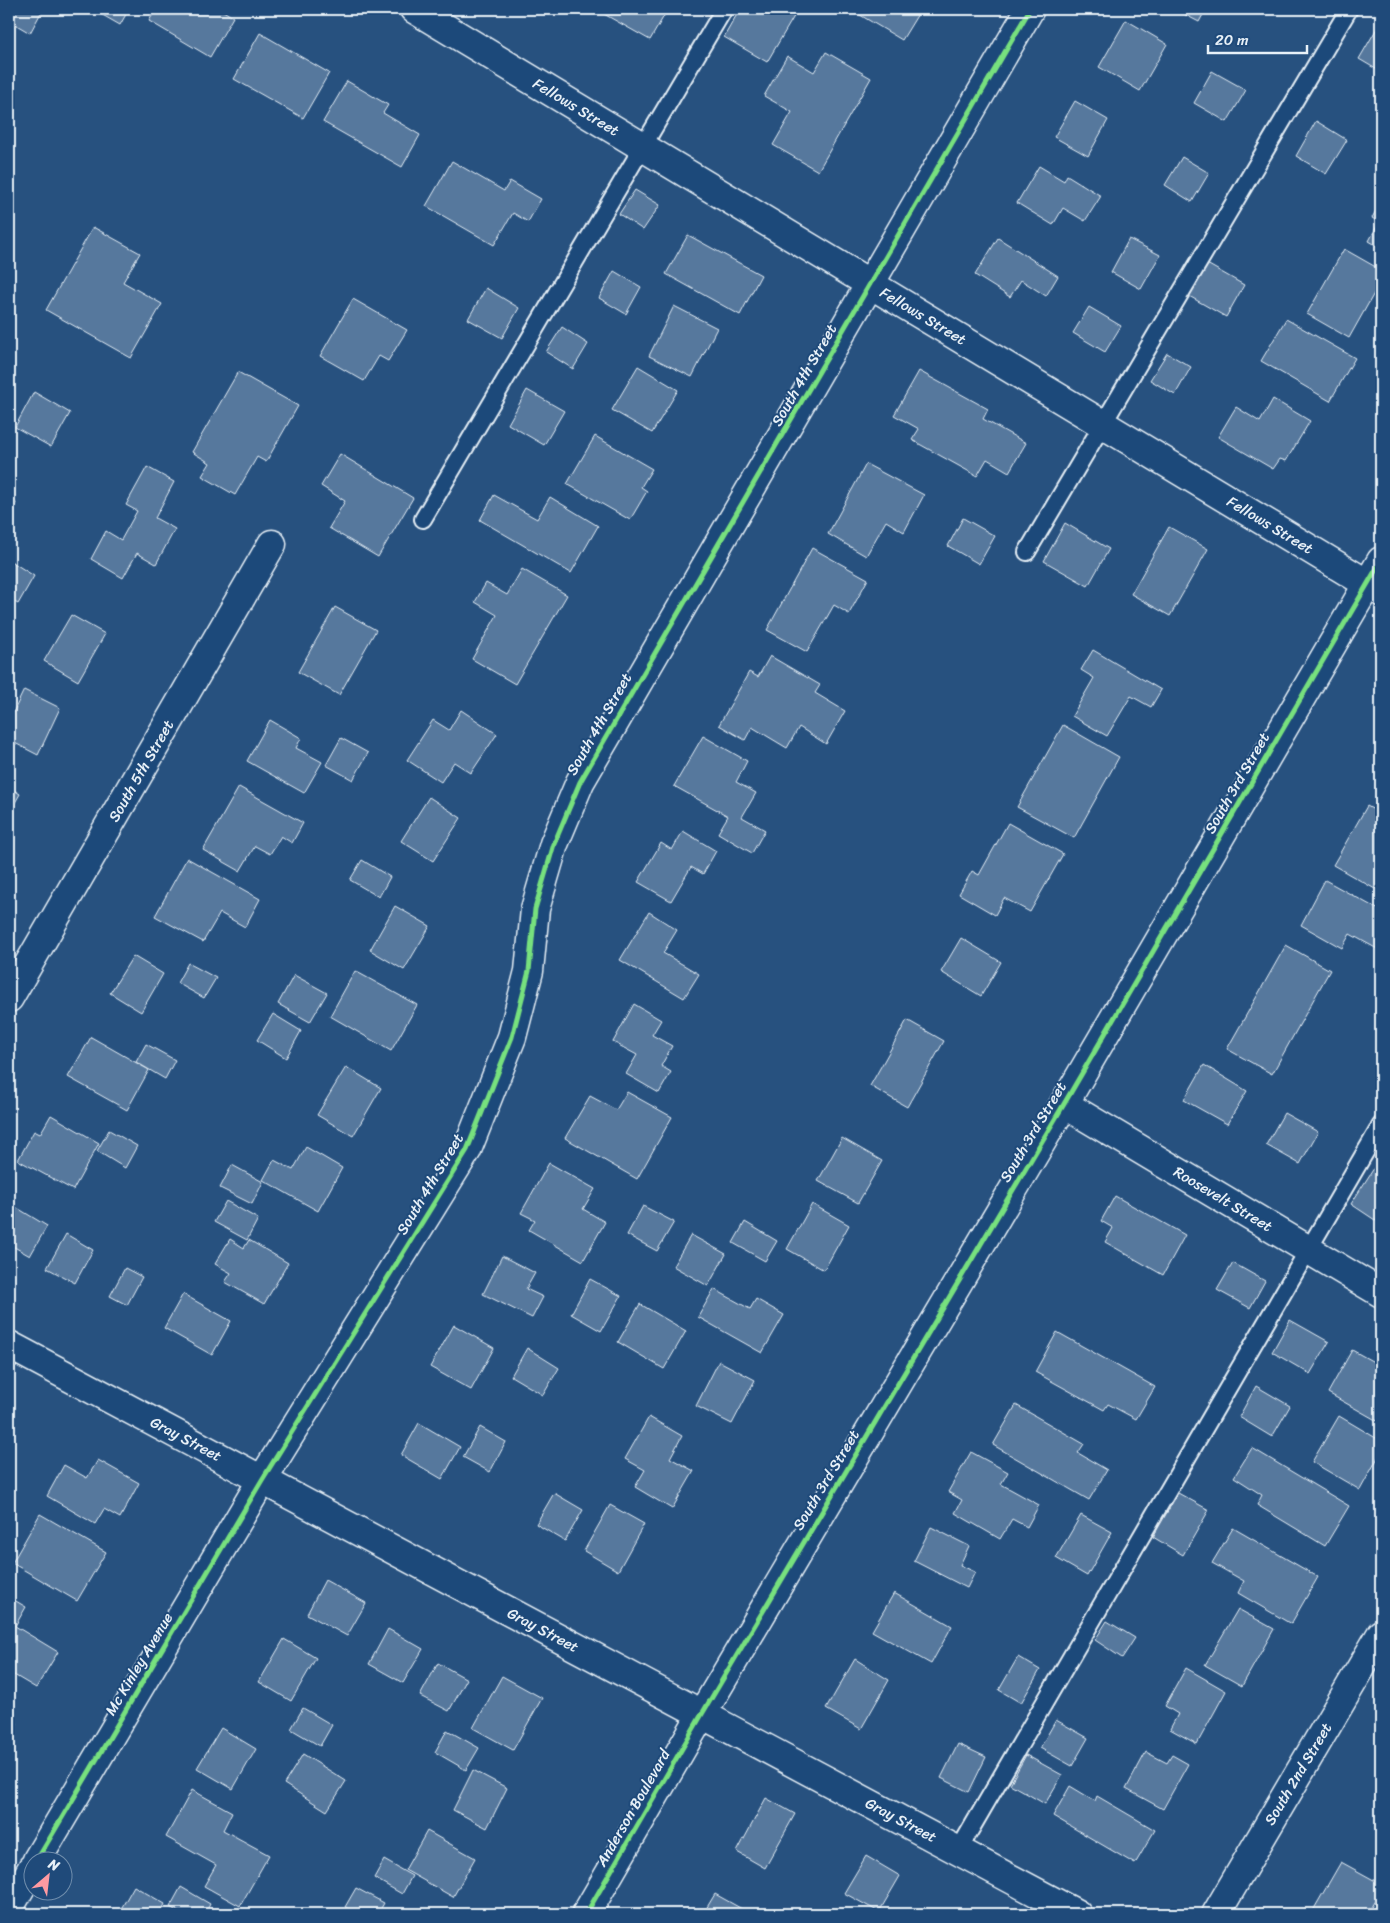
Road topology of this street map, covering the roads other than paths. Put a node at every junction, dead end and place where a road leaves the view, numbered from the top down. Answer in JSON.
{"nodes":[{"id":1,"x":414,"y":9,"type":"edge"},
{"id":2,"x":724,"y":9,"type":"edge"},
{"id":3,"x":1030,"y":9,"type":"edge"},
{"id":4,"x":1349,"y":9,"type":"edge"},
{"id":5,"x":642,"y":147,"type":"junction"},
{"id":6,"x":870,"y":285,"type":"junction"},
{"id":7,"x":1102,"y":425,"type":"junction"},
{"id":8,"x":423,"y":519,"type":"dead end"},
{"id":9,"x":272,"y":544,"type":"dead end"},
{"id":10,"x":1027,"y":552,"type":"dead end"},
{"id":11,"x":1381,"y":561,"type":"edge"},
{"id":12,"x":1374,"y":588,"type":"edge"},
{"id":13,"x":9,"y":998,"type":"edge"},
{"id":14,"x":1064,"y":1104,"type":"junction"},
{"id":15,"x":1381,"y":1125,"type":"edge"},
{"id":16,"x":1309,"y":1250,"type":"junction"},
{"id":17,"x":1381,"y":1294,"type":"edge"},
{"id":18,"x":9,"y":1345,"type":"edge"},
{"id":19,"x":262,"y":1480,"type":"junction"},
{"id":20,"x":1381,"y":1634,"type":"edge"},
{"id":21,"x":702,"y":1714,"type":"junction"},
{"id":22,"x":43,"y":1850,"type":"edge"},
{"id":23,"x":958,"y":1851,"type":"junction"},
{"id":24,"x":22,"y":1885,"type":"edge"},
{"id":25,"x":9,"y":1908,"type":"edge"},
{"id":26,"x":586,"y":1914,"type":"edge"},
{"id":27,"x":1077,"y":1914,"type":"edge"},
{"id":28,"x":1216,"y":1914,"type":"edge"}],
"edges":[{"from":1,"to":5,"type":"street","name":"Fellows Street"},
{"from":2,"to":5,"type":"lane"},
{"from":3,"to":6,"type":"street","name":"South 4th Street"},
{"from":4,"to":7,"type":"lane"},
{"from":5,"to":6,"type":"street","name":"Fellows Street"},
{"from":5,"to":8,"type":"lane"},
{"from":6,"to":7,"type":"street","name":"Fellows Street"},
{"from":6,"to":19,"type":"street","name":"South 4th Street"},
{"from":7,"to":10,"type":"lane"},
{"from":7,"to":12,"type":"street","name":"Fellows Street"},
{"from":9,"to":13,"type":"street","name":"South 5th Street"},
{"from":11,"to":12,"type":"street","name":"South 3rd Street"},
{"from":12,"to":14,"type":"street","name":"South 3rd Street"},
{"from":14,"to":16,"type":"street","name":"Roosevelt Street"},
{"from":14,"to":21,"type":"street","name":"South 3rd Street"},
{"from":15,"to":16,"type":"lane"},
{"from":16,"to":17,"type":"street","name":"Roosevelt Street"},
{"from":16,"to":23,"type":"lane"},
{"from":18,"to":19,"type":"street","name":"Gray Street"},
{"from":19,"to":21,"type":"street","name":"Gray Street"},
{"from":19,"to":22,"type":"street","name":"Mc Kinley Avenue"},
{"from":20,"to":28,"type":"street","name":"South 2nd Street"},
{"from":21,"to":23,"type":"street","name":"Gray Street"},
{"from":21,"to":26,"type":"street","name":"Anderson Boulevard"},
{"from":23,"to":27,"type":"street","name":"Gray Street"},
{"from":24,"to":25,"type":"street"}]}
